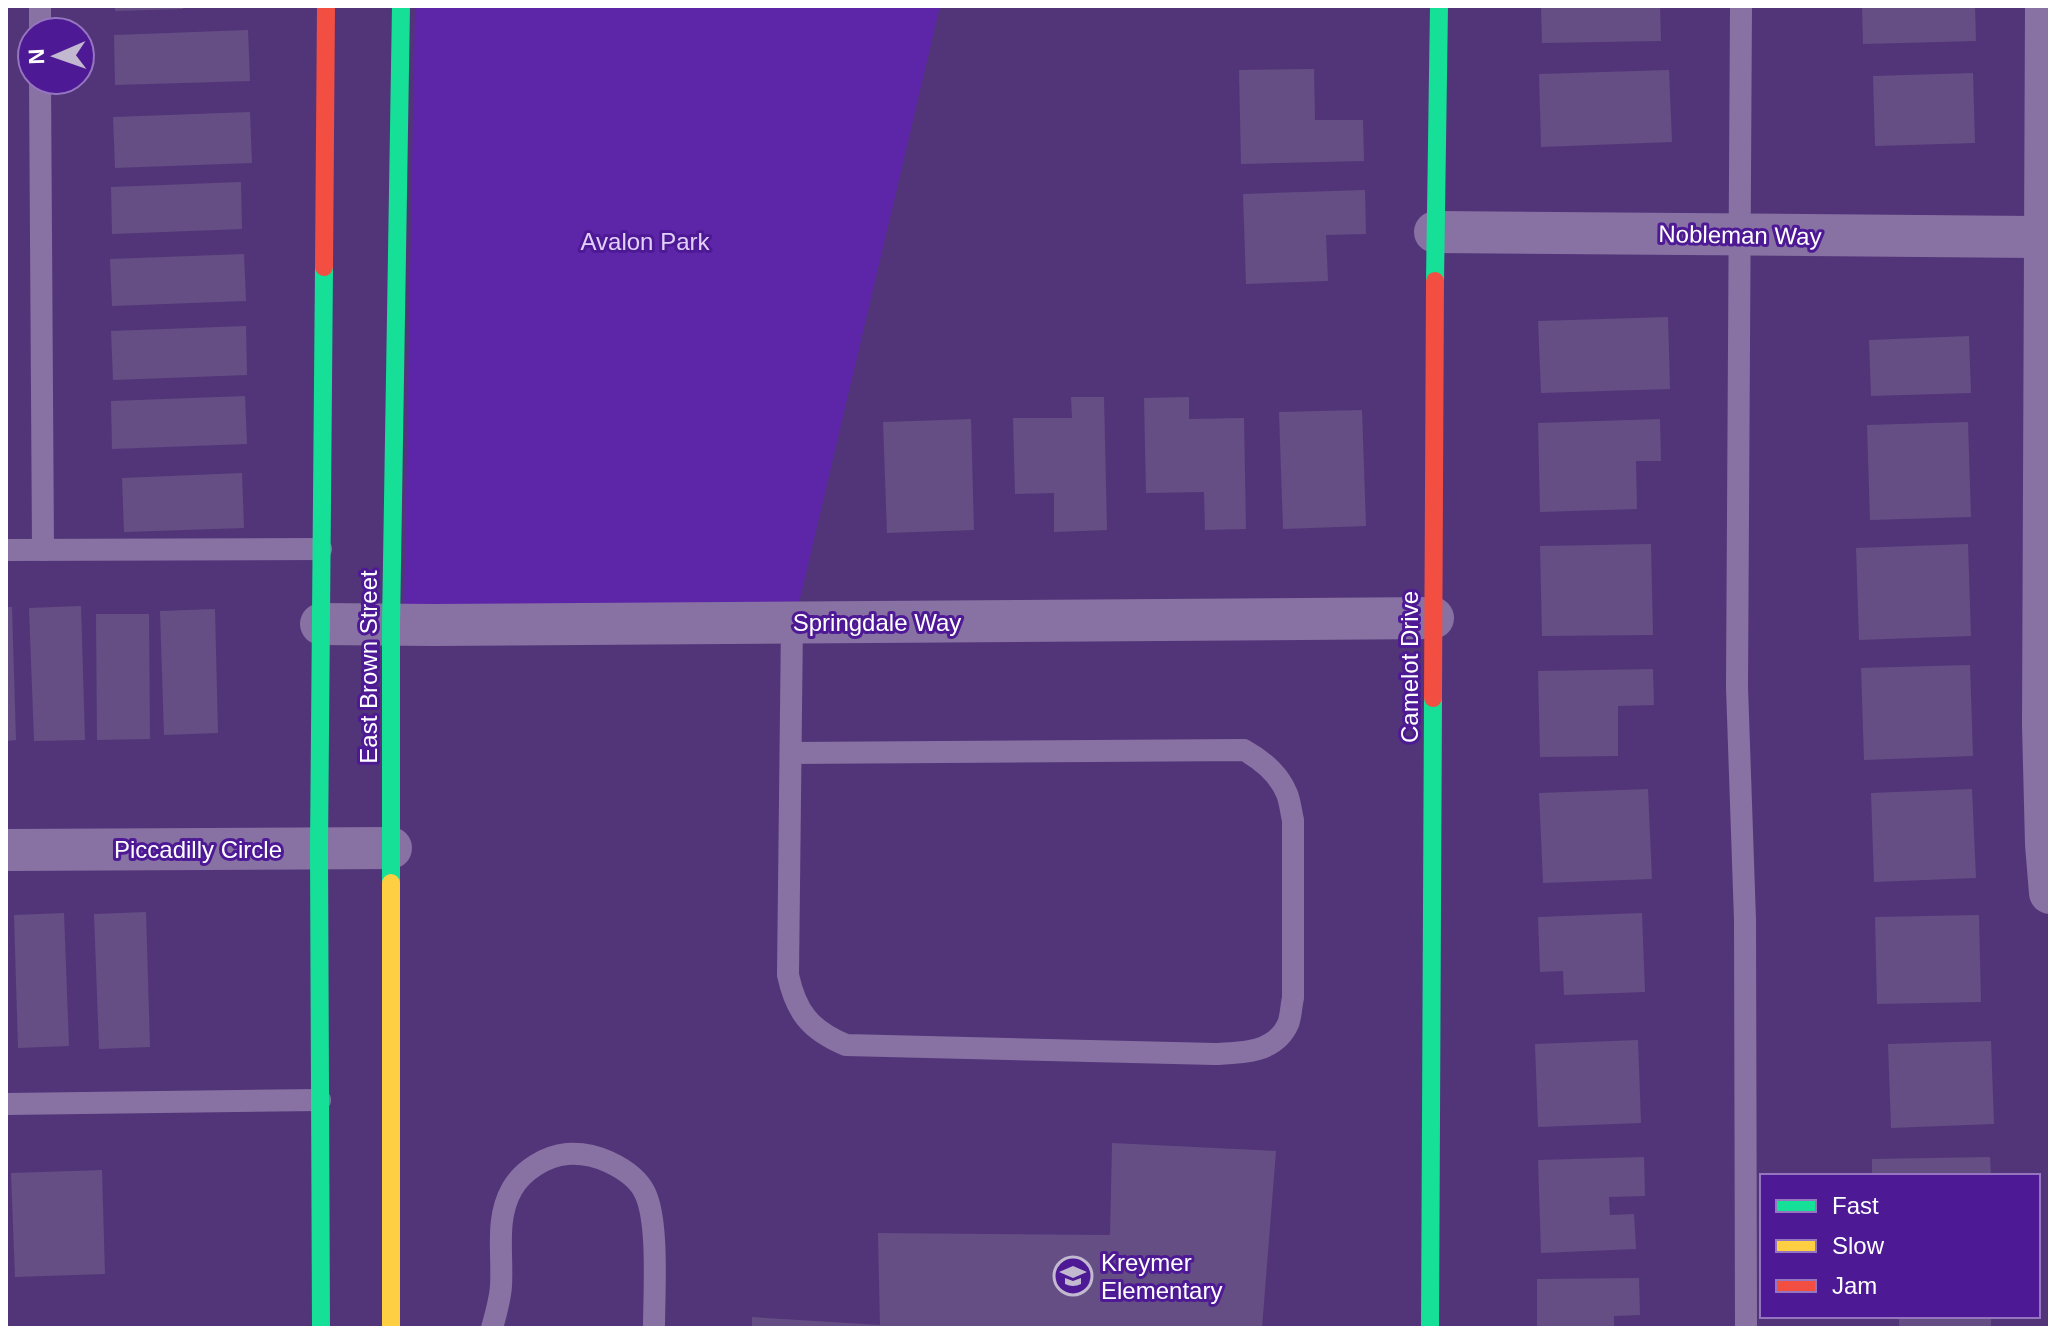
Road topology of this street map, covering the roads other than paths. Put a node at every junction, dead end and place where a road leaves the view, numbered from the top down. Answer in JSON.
{"nodes":[{"id":1,"x":326,"y":6,"type":"edge"},
{"id":2,"x":401,"y":6,"type":"edge"},
{"id":3,"x":1439,"y":6,"type":"edge"},
{"id":4,"x":1741,"y":6,"type":"edge"},
{"id":5,"x":2046,"y":6,"type":"edge"},
{"id":6,"x":40,"y":96,"type":"edge"},
{"id":7,"x":1435,"y":232,"type":"junction"},
{"id":8,"x":1738,"y":235,"type":"junction"},
{"id":9,"x":2044,"y":237,"type":"junction"},
{"id":10,"x":321,"y":549,"type":"junction"},
{"id":11,"x":6,"y":550,"type":"edge"},
{"id":12,"x":43,"y":550,"type":"junction"},
{"id":13,"x":1433,"y":618,"type":"junction"},
{"id":14,"x":792,"y":622,"type":"junction"},
{"id":15,"x":321,"y":624,"type":"junction"},
{"id":16,"x":391,"y":625,"type":"junction"},
{"id":17,"x":2046,"y":725,"type":"edge"},
{"id":18,"x":791,"y":753,"type":"junction"},
{"id":19,"x":391,"y":848,"type":"junction"},
{"id":20,"x":319,"y":849,"type":"junction"},
{"id":21,"x":6,"y":850,"type":"edge"},
{"id":22,"x":2050,"y":893,"type":"edge"},
{"id":23,"x":320,"y":1100,"type":"junction"},
{"id":24,"x":6,"y":1104,"type":"edge"},
{"id":25,"x":321,"y":1328,"type":"edge"},
{"id":26,"x":391,"y":1328,"type":"edge"},
{"id":27,"x":492,"y":1328,"type":"edge"},
{"id":28,"x":654,"y":1328,"type":"edge"},
{"id":29,"x":1430,"y":1328,"type":"edge"},
{"id":30,"x":1746,"y":1328,"type":"edge"}],
"edges":[{"from":1,"to":10,"type":"main road","name":"East Brown Street"},
{"from":2,"to":16,"type":"main road","name":"East Brown Street"},
{"from":3,"to":7,"type":"main road","name":"Camelot Drive"},
{"from":4,"to":8,"type":"lane"},
{"from":5,"to":9,"type":"street"},
{"from":6,"to":12,"type":"lane"},
{"from":7,"to":8,"type":"street","name":"Nobleman Way"},
{"from":7,"to":13,"type":"main road","name":"Camelot Drive"},
{"from":8,"to":9,"type":"street","name":"Nobleman Way"},
{"from":8,"to":30,"type":"lane"},
{"from":9,"to":17,"type":"street"},
{"from":10,"to":12,"type":"lane"},
{"from":10,"to":15,"type":"main road","name":"East Brown Street"},
{"from":11,"to":12,"type":"lane"},
{"from":13,"to":14,"type":"street","name":"Springdale Way"},
{"from":13,"to":29,"type":"main road","name":"Camelot Drive"},
{"from":14,"to":16,"type":"street","name":"Springdale Way"},
{"from":14,"to":18,"type":"lane"},
{"from":15,"to":16,"type":"street","name":"Springdale Way"},
{"from":15,"to":20,"type":"main road","name":"East Brown Street"},
{"from":16,"to":19,"type":"main road","name":"East Brown Street"},
{"from":17,"to":22,"type":"street"},
{"from":18,"to":18,"type":"lane"},
{"from":19,"to":20,"type":"street","name":"Piccadilly Circle"},
{"from":19,"to":26,"type":"main road","name":"East Brown Street"},
{"from":20,"to":21,"type":"street","name":"Piccadilly Circle"},
{"from":20,"to":23,"type":"main road","name":"East Brown Street"},
{"from":23,"to":24,"type":"lane"},
{"from":23,"to":25,"type":"main road","name":"East Brown Street"},
{"from":27,"to":28,"type":"lane"}]}
